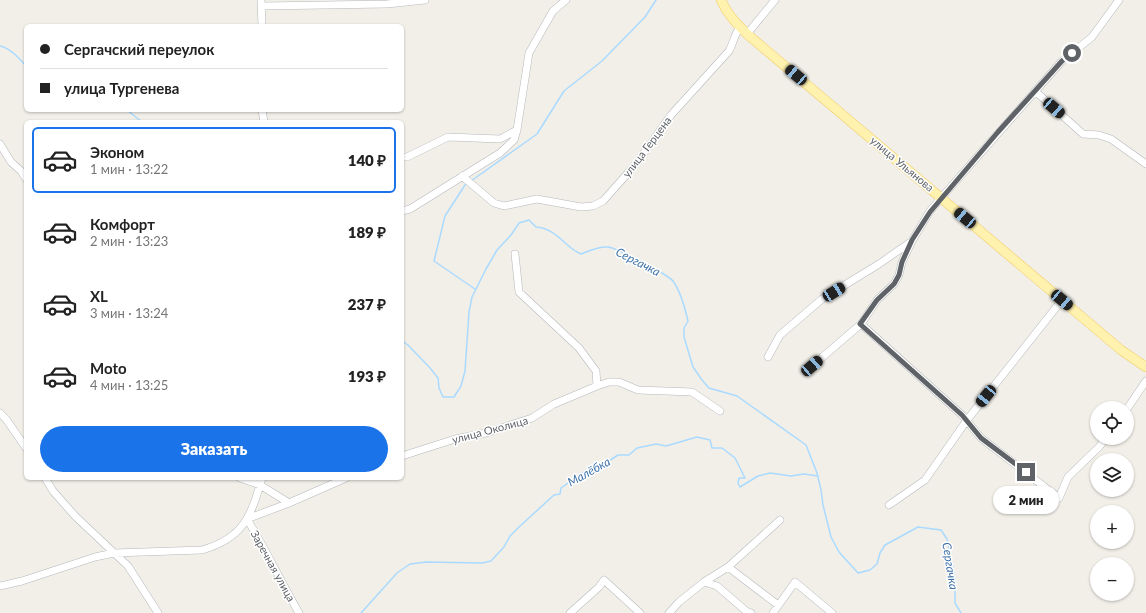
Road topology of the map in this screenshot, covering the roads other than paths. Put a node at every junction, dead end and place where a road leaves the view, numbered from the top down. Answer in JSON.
{"nodes":[{"id":1,"x":425,"y":0,"type":"edge"},
{"id":2,"x":566,"y":0,"type":"edge"},
{"id":3,"x":720,"y":0,"type":"edge"},
{"id":4,"x":775,"y":0,"type":"edge"},
{"id":5,"x":1119,"y":0,"type":"edge"},
{"id":6,"x":348,"y":2,"type":"edge"},
{"id":7,"x":262,"y":3,"type":"edge"},
{"id":8,"x":262,"y":24,"type":"edge"},
{"id":9,"x":740,"y":27,"type":"junction"},
{"id":10,"x":747,"y":34,"type":"junction"},
{"id":11,"x":1035,"y":91,"type":"junction"},
{"id":12,"x":517,"y":130,"type":"junction"},
{"id":13,"x":0,"y":144,"type":"edge"},
{"id":14,"x":404,"y":158,"type":"edge"},
{"id":15,"x":1146,"y":164,"type":"edge"},
{"id":16,"x":24,"y":176,"type":"edge"},
{"id":17,"x":462,"y":176,"type":"junction"},
{"id":18,"x":941,"y":198,"type":"junction"},
{"id":19,"x":404,"y":210,"type":"edge"},
{"id":20,"x":912,"y":240,"type":"junction"},
{"id":21,"x":515,"y":254,"type":"dead end"},
{"id":22,"x":1062,"y":300,"type":"junction"},
{"id":23,"x":860,"y":324,"type":"junction"},
{"id":24,"x":768,"y":357,"type":"dead end"},
{"id":25,"x":812,"y":366,"type":"dead end"},
{"id":26,"x":1146,"y":367,"type":"edge"},
{"id":27,"x":1146,"y":381,"type":"edge"},
{"id":28,"x":597,"y":386,"type":"junction"},
{"id":29,"x":1133,"y":401,"type":"edge"},
{"id":30,"x":720,"y":411,"type":"dead end"},
{"id":31,"x":0,"y":413,"type":"edge"},
{"id":32,"x":966,"y":420,"type":"junction"},
{"id":33,"x":24,"y":445,"type":"edge"},
{"id":34,"x":1100,"y":445,"type":"edge"},
{"id":35,"x":404,"y":455,"type":"edge"},
{"id":36,"x":46,"y":480,"type":"edge"},
{"id":37,"x":250,"y":480,"type":"edge"},
{"id":38,"x":341,"y":480,"type":"edge"},
{"id":39,"x":261,"y":482,"type":"edge"},
{"id":40,"x":289,"y":503,"type":"junction"},
{"id":41,"x":890,"y":505,"type":"dead end"},
{"id":42,"x":247,"y":520,"type":"junction"},
{"id":43,"x":780,"y":520,"type":"dead end"},
{"id":44,"x":114,"y":553,"type":"junction"},
{"id":45,"x":728,"y":566,"type":"junction"},
{"id":46,"x":704,"y":582,"type":"junction"},
{"id":47,"x":0,"y":586,"type":"edge"},
{"id":48,"x":778,"y":605,"type":"junction"},
{"id":49,"x":158,"y":613,"type":"edge"},
{"id":50,"x":299,"y":613,"type":"edge"},
{"id":51,"x":570,"y":613,"type":"edge"},
{"id":52,"x":640,"y":613,"type":"edge"},
{"id":53,"x":670,"y":613,"type":"edge"},
{"id":54,"x":751,"y":613,"type":"edge"},
{"id":55,"x":773,"y":613,"type":"edge"},
{"id":56,"x":832,"y":613,"type":"edge"}],
"edges":[{"from":1,"to":6,"type":"street"},
{"from":2,"to":12,"type":"street"},
{"from":3,"to":9,"type":"main road","name":"улица Ульянова"},
{"from":4,"to":10,"type":"street"},
{"from":5,"to":11,"type":"street"},
{"from":6,"to":7,"type":"street"},
{"from":7,"to":8,"type":"street"},
{"from":9,"to":10,"type":"main road","name":"улица Ульянова"},
{"from":9,"to":17,"type":"street","name":"улица Герцена"},
{"from":10,"to":18,"type":"main road","name":"улица Ульянова"},
{"from":11,"to":15,"type":"street"},
{"from":11,"to":18,"type":"street"},
{"from":12,"to":14,"type":"street"},
{"from":12,"to":17,"type":"street"},
{"from":13,"to":16,"type":"street"},
{"from":17,"to":19,"type":"street"},
{"from":18,"to":20,"type":"street"},
{"from":18,"to":22,"type":"main road","name":"улица Ульянова"},
{"from":20,"to":23,"type":"street"},
{"from":20,"to":24,"type":"street"},
{"from":21,"to":28,"type":"street"},
{"from":22,"to":26,"type":"main road","name":"улица Ульянова"},
{"from":22,"to":32,"type":"street"},
{"from":23,"to":25,"type":"street"},
{"from":23,"to":32,"type":"street"},
{"from":27,"to":29,"type":"street"},
{"from":28,"to":30,"type":"street","name":"улица Околица"},
{"from":28,"to":35,"type":"street","name":"улица Околица"},
{"from":31,"to":33,"type":"street"},
{"from":32,"to":34,"type":"street"},
{"from":32,"to":41,"type":"street"},
{"from":36,"to":44,"type":"street"},
{"from":37,"to":39,"type":"street"},
{"from":38,"to":40,"type":"street"},
{"from":39,"to":40,"type":"street"},
{"from":39,"to":42,"type":"street"},
{"from":40,"to":42,"type":"street"},
{"from":42,"to":44,"type":"street"},
{"from":42,"to":50,"type":"street","name":"Заречная улица"},
{"from":43,"to":45,"type":"street"},
{"from":44,"to":47,"type":"street"},
{"from":44,"to":49,"type":"street"},
{"from":45,"to":46,"type":"street"},
{"from":45,"to":48,"type":"street"},
{"from":46,"to":53,"type":"street"},
{"from":46,"to":54,"type":"street"},
{"from":48,"to":55,"type":"street"},
{"from":48,"to":56,"type":"street"},
{"from":51,"to":52,"type":"street"}]}
